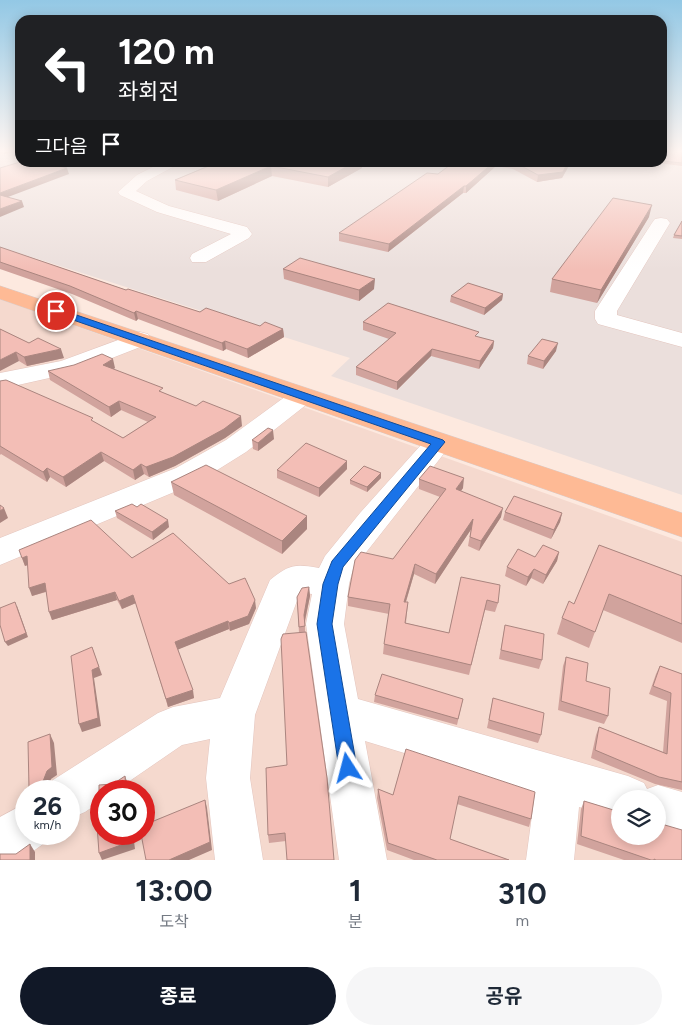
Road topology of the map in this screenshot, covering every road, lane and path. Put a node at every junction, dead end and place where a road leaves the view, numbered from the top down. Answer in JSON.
{"nodes":[{"id":1,"x":128,"y":190,"type":"edge"},
{"id":2,"x":661,"y":223,"type":"dead end"},
{"id":3,"x":199,"y":258,"type":"dead end"},
{"id":4,"x":2,"y":294,"type":"edge"},
{"id":5,"x":140,"y":339,"type":"junction"},
{"id":6,"x":682,"y":340,"type":"edge"},
{"id":7,"x":0,"y":381,"type":"edge"},
{"id":8,"x":302,"y":396,"type":"junction"},
{"id":9,"x":439,"y":442,"type":"junction"},
{"id":10,"x":682,"y":525,"type":"edge"},
{"id":11,"x":0,"y":552,"type":"edge"},
{"id":12,"x":331,"y":584,"type":"junction"},
{"id":13,"x":339,"y":713,"type":"junction"},
{"id":14,"x":234,"y":715,"type":"junction"},
{"id":15,"x":559,"y":778,"type":"junction"},
{"id":16,"x":80,"y":789,"type":"edge"},
{"id":17,"x":611,"y":794,"type":"edge"},
{"id":18,"x":666,"y":810,"type":"edge"},
{"id":19,"x":682,"y":815,"type":"edge"},
{"id":20,"x":239,"y":860,"type":"edge"},
{"id":21,"x":363,"y":860,"type":"edge"},
{"id":22,"x":550,"y":860,"type":"edge"}],
"edges":[{"from":1,"to":3,"type":"street"},
{"from":2,"to":6,"type":"street"},
{"from":4,"to":5,"type":"main road"},
{"from":5,"to":7,"type":"street"},
{"from":5,"to":8,"type":"main road"},
{"from":8,"to":9,"type":"main road"},
{"from":8,"to":11,"type":"street"},
{"from":9,"to":10,"type":"main road"},
{"from":9,"to":12,"type":"street"},
{"from":12,"to":13,"type":"street"},
{"from":12,"to":14,"type":"street"},
{"from":13,"to":15,"type":"street"},
{"from":13,"to":21,"type":"street"},
{"from":14,"to":16,"type":"street"},
{"from":14,"to":20,"type":"street"},
{"from":15,"to":17,"type":"street"},
{"from":15,"to":22,"type":"street"},
{"from":18,"to":19,"type":"street"}]}
